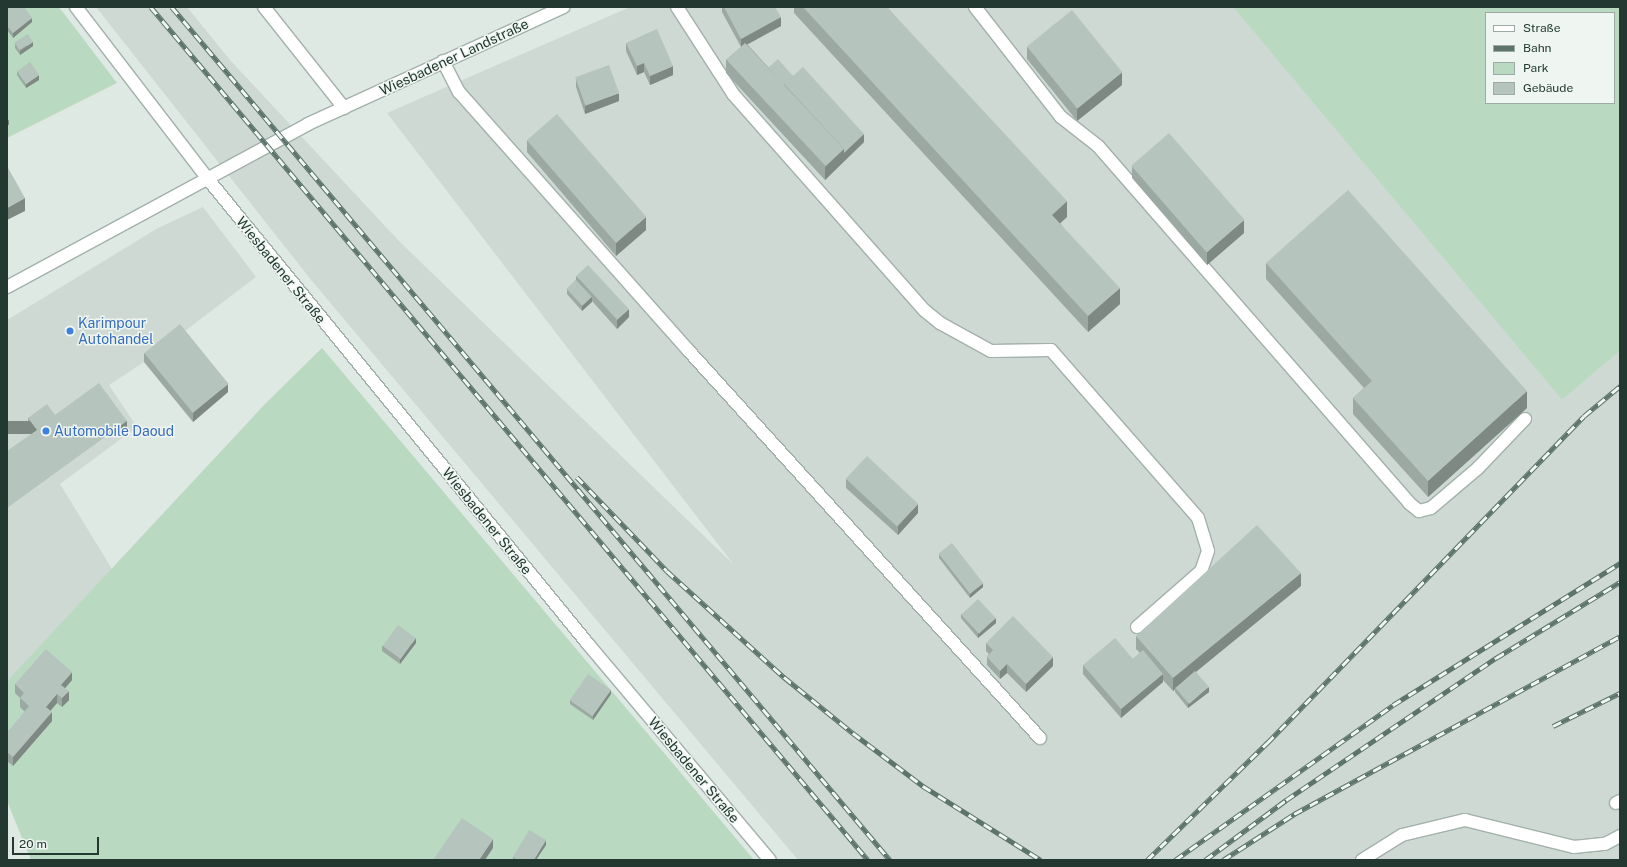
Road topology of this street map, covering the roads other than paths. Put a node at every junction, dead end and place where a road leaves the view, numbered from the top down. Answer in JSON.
{"nodes":[{"id":1,"x":76,"y":7,"type":"edge"},
{"id":2,"x":264,"y":7,"type":"edge"},
{"id":3,"x":564,"y":7,"type":"edge"},
{"id":4,"x":677,"y":7,"type":"edge"},
{"id":5,"x":975,"y":7,"type":"edge"},
{"id":6,"x":443,"y":61,"type":"junction"},
{"id":7,"x":344,"y":108,"type":"junction"},
{"id":8,"x":207,"y":178,"type":"junction"},
{"id":9,"x":7,"y":287,"type":"edge"},
{"id":10,"x":1525,"y":419,"type":"edge"},
{"id":11,"x":1137,"y":627,"type":"dead end"},
{"id":12,"x":1040,"y":738,"type":"dead end"},
{"id":13,"x":1620,"y":836,"type":"edge"},
{"id":14,"x":770,"y":860,"type":"edge"},
{"id":15,"x":1362,"y":860,"type":"edge"}],
"edges":[{"from":1,"to":8,"type":"street","name":"Wiesbadener Straße"},
{"from":2,"to":7,"type":"street"},
{"from":3,"to":6,"type":"street","name":"Wiesbadener Landstraße"},
{"from":4,"to":11,"type":"street"},
{"from":5,"to":10,"type":"street"},
{"from":6,"to":7,"type":"street","name":"Wiesbadener Landstraße"},
{"from":6,"to":12,"type":"street"},
{"from":7,"to":8,"type":"street","name":"Wiesbadener Landstraße"},
{"from":8,"to":9,"type":"street"},
{"from":8,"to":14,"type":"street","name":"Wiesbadener Straße"},
{"from":13,"to":15,"type":"street"}]}
